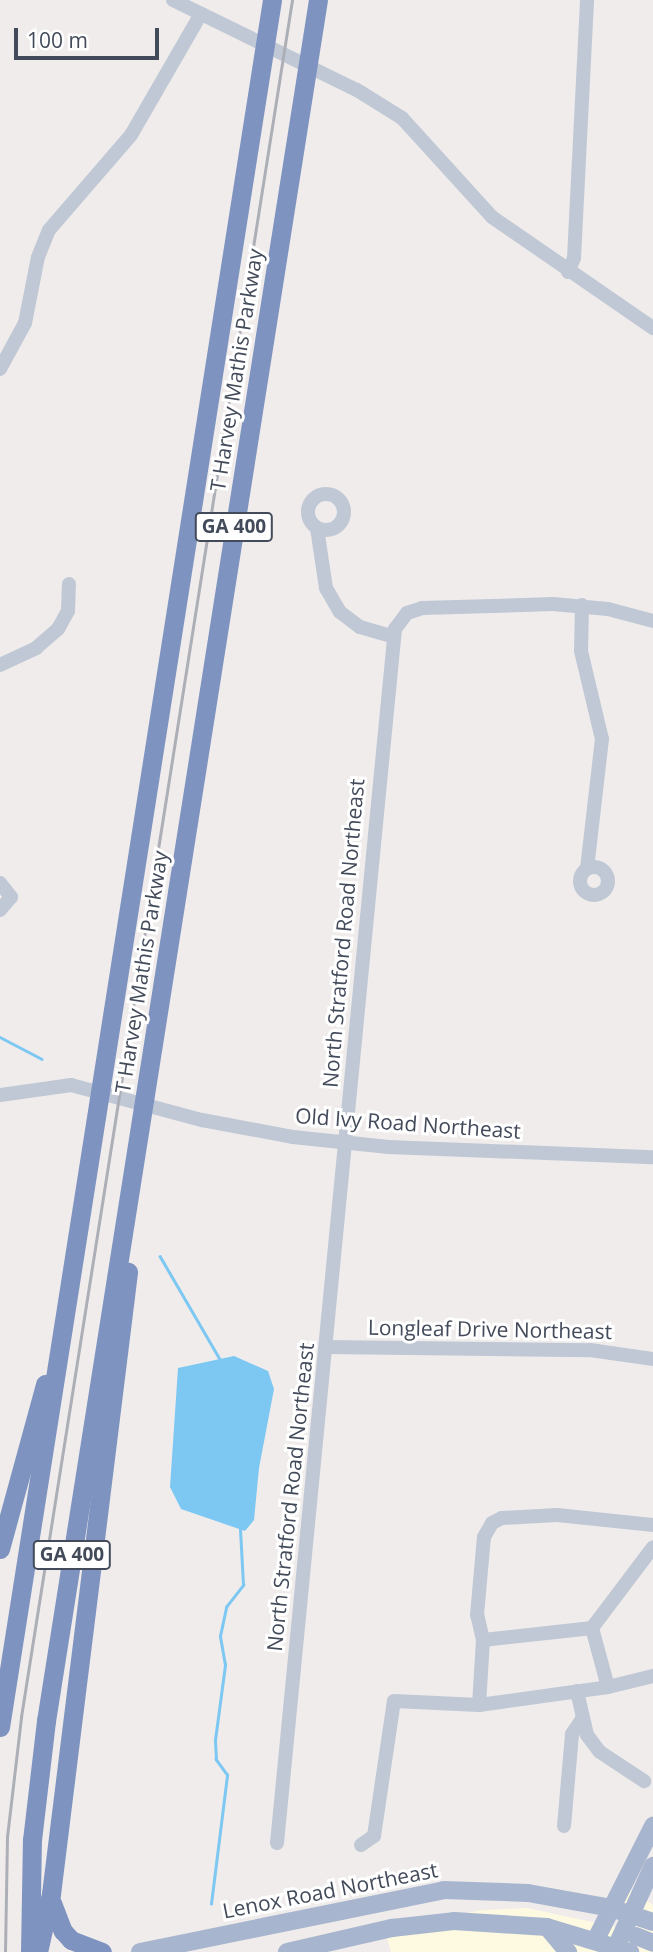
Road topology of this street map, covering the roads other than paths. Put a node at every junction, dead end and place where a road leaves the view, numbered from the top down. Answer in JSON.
{"nodes":[{"id":1,"x":173,"y":0,"type":"edge"},
{"id":2,"x":272,"y":0,"type":"edge"},
{"id":3,"x":318,"y":0,"type":"edge"},
{"id":4,"x":587,"y":0,"type":"edge"},
{"id":5,"x":201,"y":14,"type":"junction"},
{"id":6,"x":568,"y":272,"type":"junction"},
{"id":7,"x":653,"y":328,"type":"edge"},
{"id":8,"x":0,"y":369,"type":"edge"},
{"id":9,"x":317,"y":528,"type":"dead end"},
{"id":10,"x":69,"y":584,"type":"dead end"},
{"id":11,"x":582,"y":605,"type":"junction"},
{"id":12,"x":653,"y":621,"type":"edge"},
{"id":13,"x":394,"y":637,"type":"junction"},
{"id":14,"x":0,"y":665,"type":"edge"},
{"id":15,"x":587,"y":869,"type":"dead end"},
{"id":16,"x":0,"y":883,"type":"edge"},
{"id":17,"x":0,"y":910,"type":"edge"},
{"id":18,"x":0,"y":1095,"type":"edge"},
{"id":19,"x":345,"y":1143,"type":"junction"},
{"id":20,"x":653,"y":1157,"type":"edge"},
{"id":21,"x":135,"y":1159,"type":"junction"},
{"id":22,"x":61,"y":1341,"type":"junction"},
{"id":23,"x":326,"y":1347,"type":"junction"},
{"id":24,"x":653,"y":1359,"type":"edge"},
{"id":25,"x":653,"y":1525,"type":"edge"},
{"id":26,"x":653,"y":1547,"type":"edge"},
{"id":27,"x":0,"y":1549,"type":"edge"},
{"id":28,"x":592,"y":1628,"type":"junction"},
{"id":29,"x":483,"y":1640,"type":"junction"},
{"id":30,"x":653,"y":1676,"type":"edge"},
{"id":31,"x":608,"y":1687,"type":"junction"},
{"id":32,"x":577,"y":1691,"type":"junction"},
{"id":33,"x":479,"y":1705,"type":"junction"},
{"id":34,"x":582,"y":1719,"type":"junction"},
{"id":35,"x":0,"y":1727,"type":"edge"},
{"id":36,"x":643,"y":1781,"type":"dead end"},
{"id":37,"x":564,"y":1826,"type":"dead end"},
{"id":38,"x":653,"y":1826,"type":"edge"},
{"id":39,"x":277,"y":1843,"type":"dead end"},
{"id":40,"x":360,"y":1846,"type":"dead end"},
{"id":41,"x":653,"y":1866,"type":"edge"},
{"id":42,"x":51,"y":1894,"type":"junction"},
{"id":43,"x":611,"y":1908,"type":"junction"},
{"id":44,"x":632,"y":1914,"type":"junction"},
{"id":45,"x":653,"y":1922,"type":"edge"},
{"id":46,"x":547,"y":1927,"type":"junction"},
{"id":47,"x":593,"y":1945,"type":"edge"},
{"id":48,"x":630,"y":1945,"type":"edge"},
{"id":49,"x":30,"y":1952,"type":"edge"},
{"id":50,"x":38,"y":1952,"type":"edge"},
{"id":51,"x":102,"y":1952,"type":"edge"},
{"id":52,"x":140,"y":1952,"type":"edge"},
{"id":53,"x":287,"y":1952,"type":"edge"},
{"id":54,"x":568,"y":1952,"type":"edge"}],
"edges":[{"from":1,"to":5,"type":"street"},
{"from":2,"to":22,"type":"highway","name":"T Harvey Mathis Parkway","number":"GA 400"},
{"from":3,"to":21,"type":"highway","name":"T Harvey Mathis Parkway","number":"GA 400"},
{"from":4,"to":6,"type":"street"},
{"from":5,"to":6,"type":"street"},
{"from":5,"to":8,"type":"street"},
{"from":6,"to":7,"type":"street"},
{"from":9,"to":13,"type":"street"},
{"from":10,"to":14,"type":"street"},
{"from":11,"to":12,"type":"street"},
{"from":11,"to":13,"type":"street"},
{"from":11,"to":15,"type":"street"},
{"from":13,"to":19,"type":"street","name":"North Stratford Road Northeast"},
{"from":16,"to":17,"type":"street"},
{"from":18,"to":19,"type":"street","name":"Old Ivy Road Northeast"},
{"from":19,"to":20,"type":"street","name":"Old Ivy Road Northeast"},
{"from":19,"to":23,"type":"street","name":"North Stratford Road Northeast"},
{"from":21,"to":42,"type":"highway"},
{"from":21,"to":49,"type":"highway","name":"T Harvey Mathis Parkway","number":"GA 400"},
{"from":22,"to":27,"type":"highway"},
{"from":22,"to":35,"type":"highway","name":"T Harvey Mathis Parkway","number":"GA 400"},
{"from":23,"to":24,"type":"street","name":"Longleaf Drive Northeast"},
{"from":23,"to":39,"type":"street","name":"North Stratford Road Northeast"},
{"from":25,"to":29,"type":"street"},
{"from":26,"to":28,"type":"street"},
{"from":28,"to":29,"type":"street"},
{"from":28,"to":31,"type":"street"},
{"from":29,"to":33,"type":"street"},
{"from":30,"to":31,"type":"street"},
{"from":31,"to":32,"type":"street"},
{"from":32,"to":33,"type":"street"},
{"from":32,"to":34,"type":"street"},
{"from":33,"to":40,"type":"street"},
{"from":34,"to":36,"type":"street"},
{"from":34,"to":37,"type":"street"},
{"from":38,"to":43,"type":"main road"},
{"from":41,"to":44,"type":"main road"},
{"from":42,"to":50,"type":"highway"},
{"from":42,"to":51,"type":"highway"},
{"from":43,"to":44,"type":"main road","name":"Lenox Road Northeast"},
{"from":43,"to":47,"type":"main road"},
{"from":43,"to":52,"type":"main road","name":"Lenox Road Northeast"},
{"from":44,"to":45,"type":"main road","name":"Lenox Road Northeast"},
{"from":44,"to":48,"type":"main road"},
{"from":46,"to":47,"type":"main road"},
{"from":46,"to":53,"type":"main road"},
{"from":46,"to":54,"type":"main road"},
{"from":47,"to":48,"type":"main road"}]}
